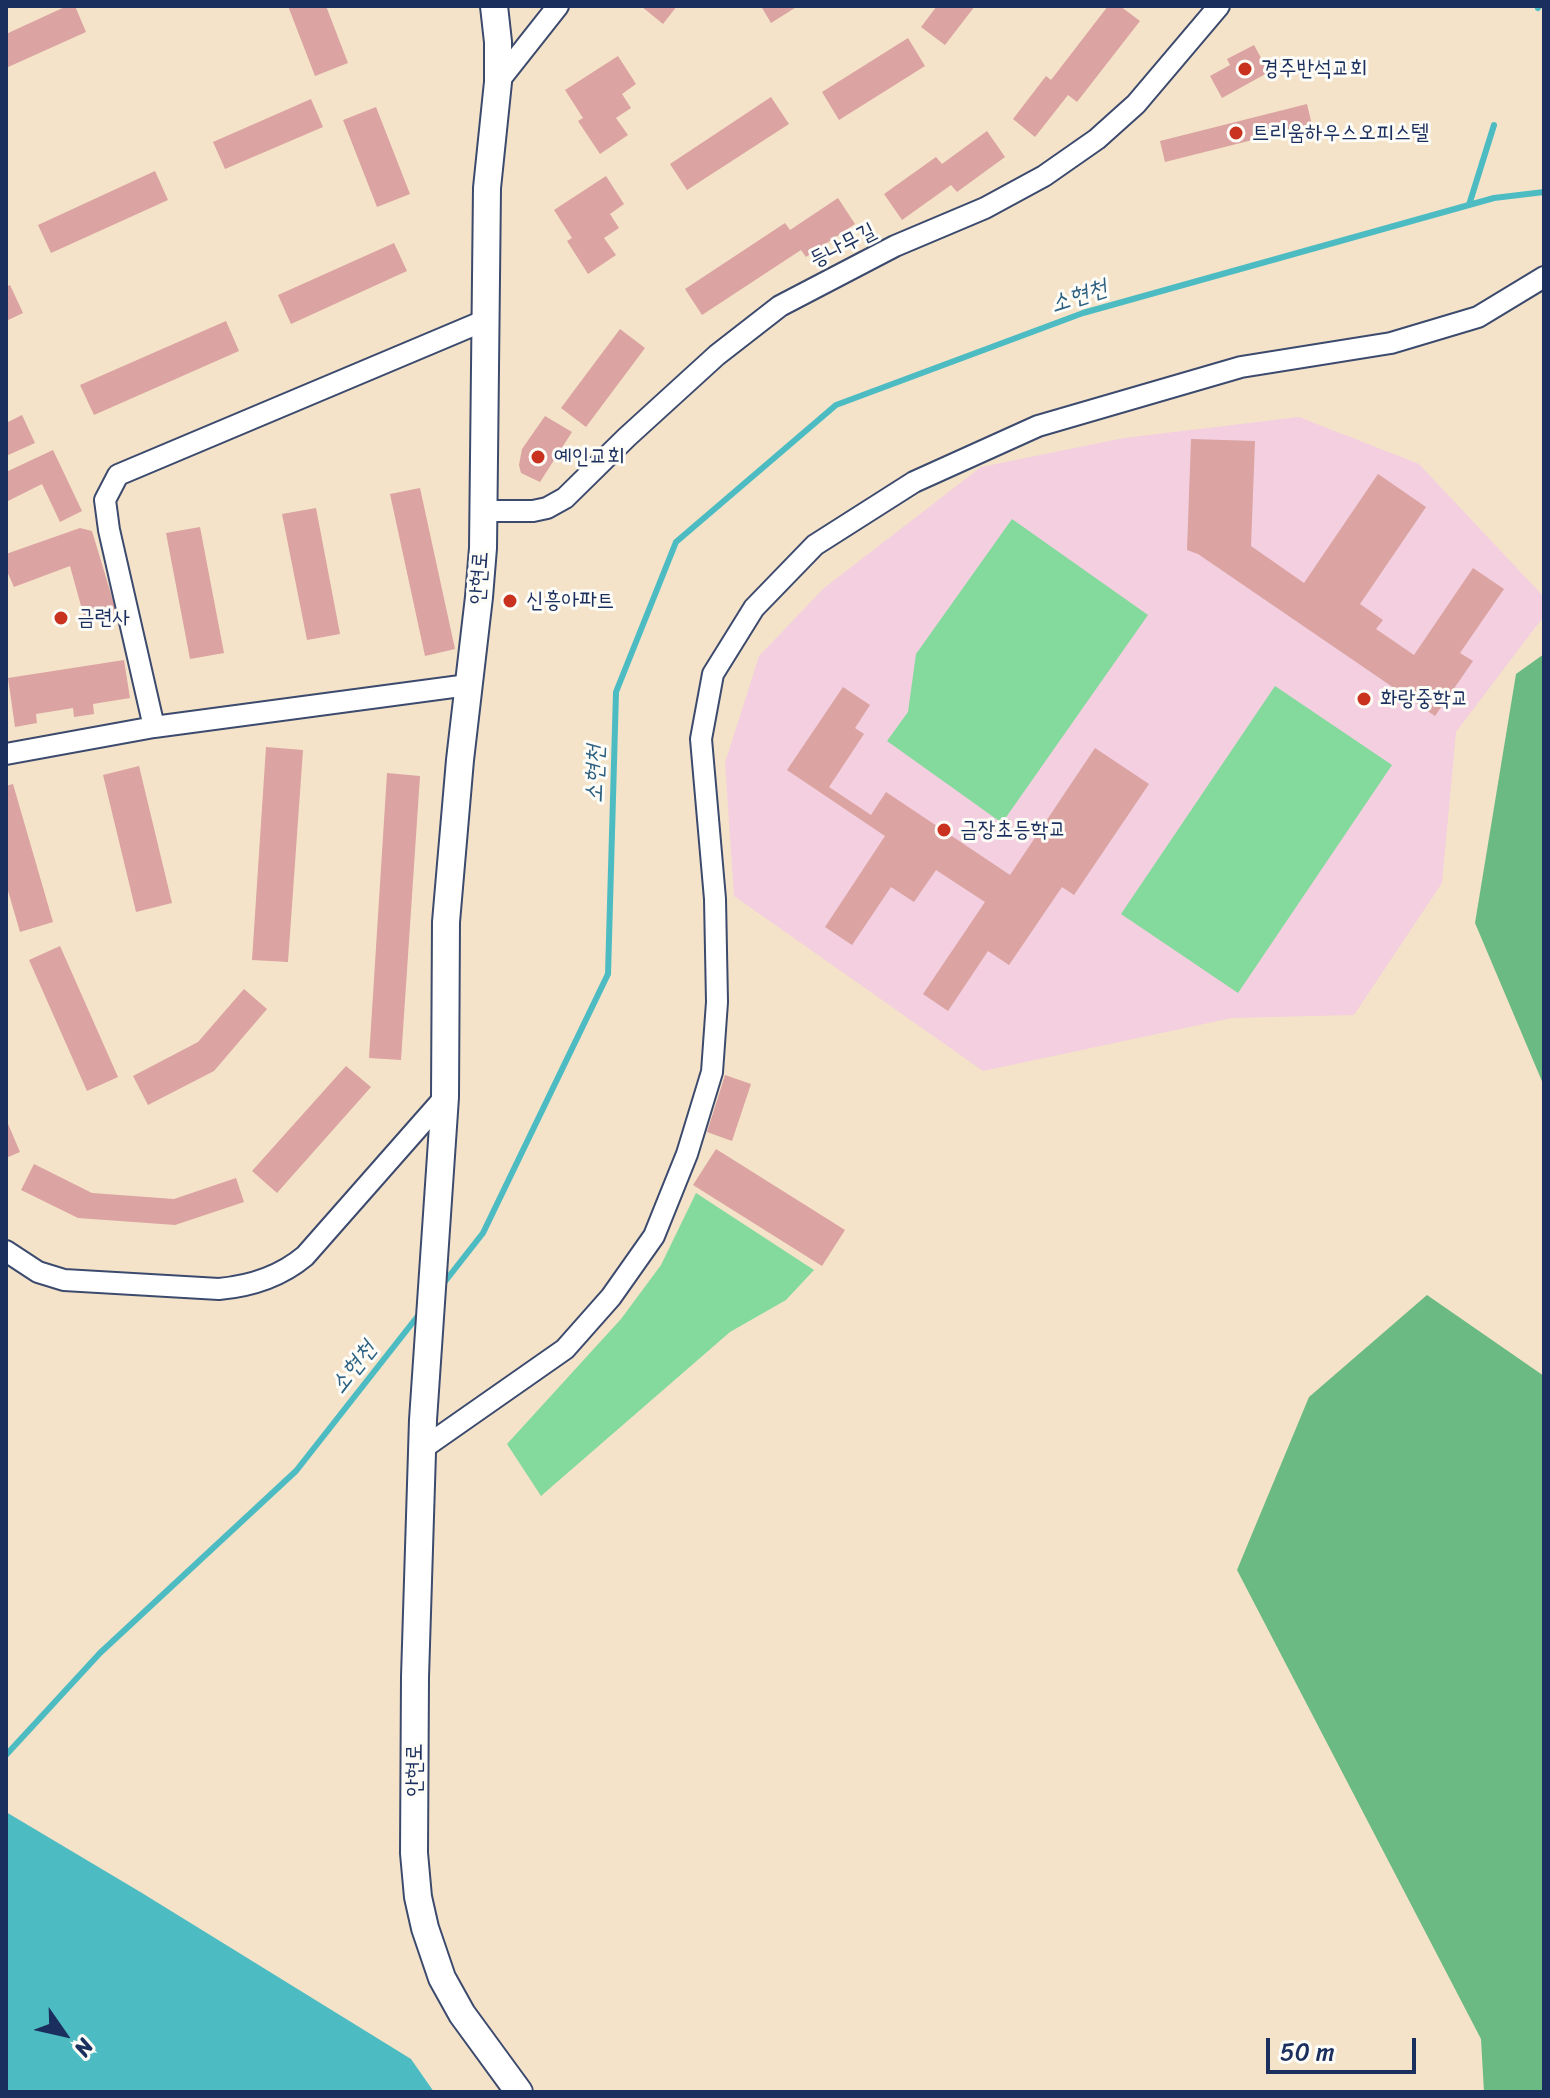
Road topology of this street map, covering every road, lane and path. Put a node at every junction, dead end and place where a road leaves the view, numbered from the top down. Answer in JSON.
{"nodes":[{"id":1,"x":494,"y":6,"type":"edge"},
{"id":2,"x":558,"y":6,"type":"edge"},
{"id":3,"x":1219,"y":6,"type":"edge"},
{"id":4,"x":498,"y":82,"type":"junction"},
{"id":5,"x":1544,"y":277,"type":"edge"},
{"id":6,"x":486,"y":320,"type":"junction"},
{"id":7,"x":483,"y":511,"type":"junction"},
{"id":8,"x":468,"y":685,"type":"junction"},
{"id":9,"x":154,"y":727,"type":"junction"},
{"id":10,"x":6,"y":754,"type":"edge"},
{"id":11,"x":445,"y":1097,"type":"junction"},
{"id":12,"x":6,"y":1251,"type":"edge"},
{"id":13,"x":422,"y":1449,"type":"junction"},
{"id":14,"x":519,"y":2092,"type":"edge"}],
"edges":[{"from":1,"to":4,"type":"street","name":"안현로"},
{"from":2,"to":4,"type":"street"},
{"from":3,"to":7,"type":"street","name":"등나무길"},
{"from":4,"to":6,"type":"street","name":"안현로"},
{"from":5,"to":13,"type":"street"},
{"from":6,"to":7,"type":"street","name":"안현로"},
{"from":6,"to":9,"type":"street"},
{"from":7,"to":8,"type":"street","name":"안현로"},
{"from":8,"to":9,"type":"street"},
{"from":8,"to":11,"type":"street","name":"안현로"},
{"from":9,"to":10,"type":"street"},
{"from":11,"to":12,"type":"street"},
{"from":11,"to":13,"type":"street","name":"안현로"},
{"from":13,"to":14,"type":"street","name":"안현로"}]}
